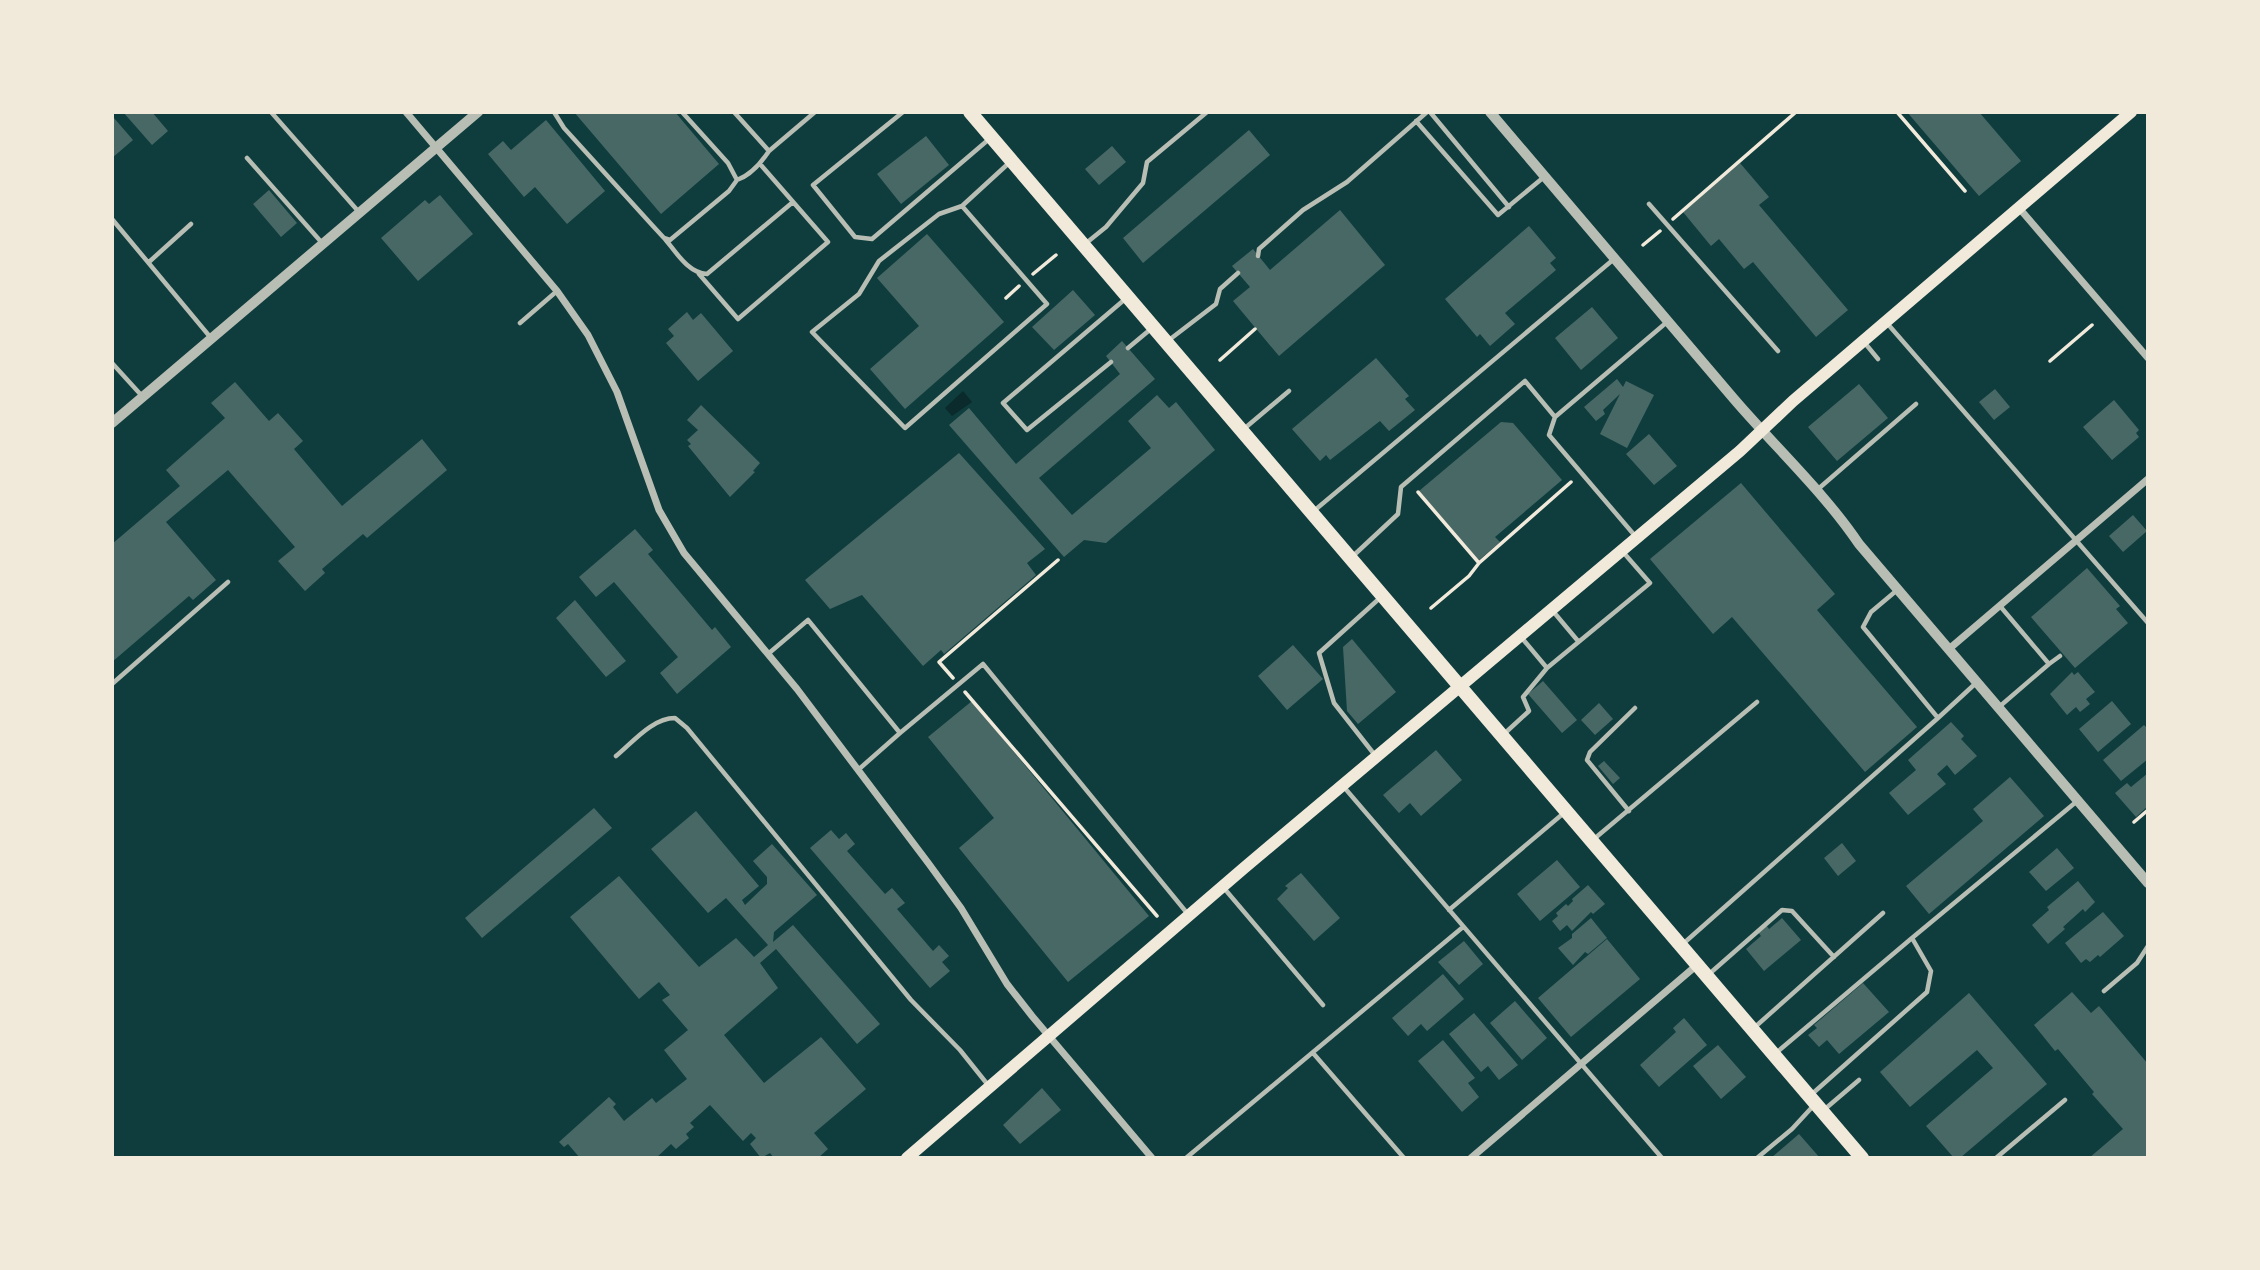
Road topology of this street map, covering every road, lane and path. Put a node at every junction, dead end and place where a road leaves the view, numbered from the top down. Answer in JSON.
{"nodes":[{"id":1,"x":271,"y":112,"type":"edge"},
{"id":2,"x":407,"y":112,"type":"edge"},
{"id":3,"x":478,"y":112,"type":"edge"},
{"id":4,"x":554,"y":112,"type":"edge"},
{"id":5,"x":682,"y":112,"type":"edge"},
{"id":6,"x":734,"y":112,"type":"edge"},
{"id":7,"x":815,"y":112,"type":"edge"},
{"id":8,"x":903,"y":112,"type":"edge"},
{"id":9,"x":970,"y":112,"type":"edge"},
{"id":10,"x":1207,"y":112,"type":"edge"},
{"id":11,"x":1429,"y":112,"type":"edge"},
{"id":12,"x":1490,"y":112,"type":"edge"},
{"id":13,"x":1796,"y":112,"type":"edge"},
{"id":14,"x":1897,"y":112,"type":"edge"},
{"id":15,"x":2131,"y":112,"type":"edge"},
{"id":16,"x":1416,"y":121,"type":"junction"},
{"id":17,"x":992,"y":137,"type":"junction"},
{"id":18,"x":436,"y":148,"type":"junction"},
{"id":19,"x":769,"y":151,"type":"junction"},
{"id":20,"x":247,"y":158,"type":"dead end"},
{"id":21,"x":1011,"y":160,"type":"junction"},
{"id":22,"x":760,"y":164,"type":"junction"},
{"id":23,"x":1545,"y":176,"type":"junction"},
{"id":24,"x":737,"y":180,"type":"junction"},
{"id":25,"x":1965,"y":191,"type":"dead end"},
{"id":26,"x":793,"y":202,"type":"junction"},
{"id":27,"x":1649,"y":204,"type":"dead end"},
{"id":28,"x":962,"y":206,"type":"junction"},
{"id":29,"x":1508,"y":207,"type":"junction"},
{"id":30,"x":2019,"y":208,"type":"junction"},
{"id":31,"x":360,"y":214,"type":"junction"},
{"id":32,"x":112,"y":219,"type":"edge"},
{"id":33,"x":191,"y":224,"type":"dead end"},
{"id":34,"x":1666,"y":225,"type":"junction"},
{"id":35,"x":664,"y":238,"type":"junction"},
{"id":36,"x":323,"y":245,"type":"junction"},
{"id":37,"x":1084,"y":245,"type":"junction"},
{"id":38,"x":1643,"y":245,"type":"dead end"},
{"id":39,"x":1258,"y":256,"type":"dead end"},
{"id":40,"x":1615,"y":258,"type":"junction"},
{"id":41,"x":149,"y":262,"type":"junction"},
{"id":42,"x":1238,"y":273,"type":"dead end"},
{"id":43,"x":699,"y":274,"type":"junction"},
{"id":44,"x":556,"y":291,"type":"junction"},
{"id":45,"x":1128,"y":297,"type":"junction"},
{"id":46,"x":1668,"y":321,"type":"junction"},
{"id":47,"x":1886,"y":322,"type":"junction"},
{"id":48,"x":520,"y":323,"type":"dead end"},
{"id":49,"x":2092,"y":325,"type":"dead end"},
{"id":50,"x":1153,"y":327,"type":"junction"},
{"id":51,"x":1255,"y":329,"type":"dead end"},
{"id":52,"x":212,"y":339,"type":"junction"},
{"id":53,"x":1863,"y":341,"type":"junction"},
{"id":54,"x":1166,"y":343,"type":"junction"},
{"id":55,"x":1128,"y":348,"type":"dead end"},
{"id":56,"x":1778,"y":351,"type":"dead end"},
{"id":57,"x":2148,"y":358,"type":"edge"},
{"id":58,"x":1878,"y":359,"type":"dead end"},
{"id":59,"x":1220,"y":360,"type":"dead end"},
{"id":60,"x":2050,"y":361,"type":"dead end"},
{"id":61,"x":1111,"y":362,"type":"dead end"},
{"id":62,"x":112,"y":363,"type":"edge"},
{"id":63,"x":1289,"y":391,"type":"dead end"},
{"id":64,"x":142,"y":397,"type":"junction"},
{"id":65,"x":1916,"y":404,"type":"dead end"},
{"id":66,"x":1555,"y":417,"type":"junction"},
{"id":67,"x":112,"y":423,"type":"edge"},
{"id":68,"x":1762,"y":429,"type":"junction"},
{"id":69,"x":1241,"y":431,"type":"junction"},
{"id":70,"x":2148,"y":479,"type":"edge"},
{"id":71,"x":1572,"y":482,"type":"dead end"},
{"id":72,"x":1817,"y":491,"type":"junction"},
{"id":73,"x":1418,"y":492,"type":"dead end"},
{"id":74,"x":1311,"y":513,"type":"junction"},
{"id":75,"x":1637,"y":538,"type":"junction"},
{"id":76,"x":2077,"y":541,"type":"junction"},
{"id":77,"x":1622,"y":551,"type":"junction"},
{"id":78,"x":1350,"y":559,"type":"junction"},
{"id":79,"x":1479,"y":563,"type":"junction"},
{"id":80,"x":228,"y":582,"type":"dead end"},
{"id":81,"x":1898,"y":590,"type":"junction"},
{"id":82,"x":1382,"y":597,"type":"junction"},
{"id":83,"x":2000,"y":606,"type":"junction"},
{"id":84,"x":1431,"y":608,"type":"dead end"},
{"id":85,"x":1552,"y":610,"type":"junction"},
{"id":86,"x":2148,"y":623,"type":"edge"},
{"id":87,"x":1521,"y":636,"type":"junction"},
{"id":88,"x":1578,"y":641,"type":"junction"},
{"id":89,"x":1949,"y":649,"type":"junction"},
{"id":90,"x":768,"y":654,"type":"junction"},
{"id":91,"x":2060,"y":656,"type":"dead end"},
{"id":92,"x":2049,"y":664,"type":"junction"},
{"id":93,"x":1547,"y":668,"type":"junction"},
{"id":94,"x":1977,"y":683,"type":"junction"},
{"id":95,"x":112,"y":684,"type":"edge"},
{"id":96,"x":1460,"y":688,"type":"junction"},
{"id":97,"x":1757,"y":702,"type":"dead end"},
{"id":98,"x":1635,"y":708,"type":"dead end"},
{"id":99,"x":1998,"y":708,"type":"junction"},
{"id":100,"x":1938,"y":718,"type":"junction"},
{"id":101,"x":900,"y":733,"type":"junction"},
{"id":102,"x":1501,"y":737,"type":"junction"},
{"id":103,"x":616,"y":757,"type":"dead end"},
{"id":104,"x":1377,"y":758,"type":"junction"},
{"id":105,"x":858,"y":770,"type":"junction"},
{"id":106,"x":1343,"y":785,"type":"junction"},
{"id":107,"x":2078,"y":801,"type":"junction"},
{"id":108,"x":2148,"y":810,"type":"edge"},
{"id":109,"x":1629,"y":811,"type":"junction"},
{"id":110,"x":1565,"y":812,"type":"junction"},
{"id":111,"x":2134,"y":822,"type":"dead end"},
{"id":112,"x":1591,"y":842,"type":"junction"},
{"id":113,"x":2148,"y":883,"type":"edge"},
{"id":114,"x":1223,"y":886,"type":"junction"},
{"id":115,"x":1449,"y":910,"type":"junction"},
{"id":116,"x":1883,"y":913,"type":"dead end"},
{"id":117,"x":1189,"y":915,"type":"junction"},
{"id":118,"x":1463,"y":927,"type":"junction"},
{"id":119,"x":1912,"y":938,"type":"junction"},
{"id":120,"x":1680,"y":946,"type":"junction"},
{"id":121,"x":2148,"y":946,"type":"edge"},
{"id":122,"x":1833,"y":957,"type":"junction"},
{"id":123,"x":1701,"y":971,"type":"junction"},
{"id":124,"x":2104,"y":991,"type":"dead end"},
{"id":125,"x":1323,"y":1005,"type":"dead end"},
{"id":126,"x":1752,"y":1030,"type":"junction"},
{"id":127,"x":1048,"y":1036,"type":"junction"},
{"id":128,"x":1313,"y":1053,"type":"junction"},
{"id":129,"x":1774,"y":1055,"type":"junction"},
{"id":130,"x":1580,"y":1064,"type":"junction"},
{"id":131,"x":1859,"y":1080,"type":"dead end"},
{"id":132,"x":990,"y":1086,"type":"junction"},
{"id":133,"x":2065,"y":1100,"type":"dead end"},
{"id":134,"x":1816,"y":1104,"type":"junction"},
{"id":135,"x":908,"y":1158,"type":"edge"},
{"id":136,"x":1152,"y":1158,"type":"edge"},
{"id":137,"x":1186,"y":1158,"type":"edge"},
{"id":138,"x":1404,"y":1158,"type":"edge"},
{"id":139,"x":1471,"y":1158,"type":"edge"},
{"id":140,"x":1662,"y":1158,"type":"edge"},
{"id":141,"x":1757,"y":1158,"type":"edge"},
{"id":142,"x":1862,"y":1158,"type":"edge"},
{"id":143,"x":1996,"y":1158,"type":"edge"}],
"edges":[{"from":1,"to":31,"type":"lane"},
{"from":2,"to":18,"type":"street"},
{"from":3,"to":18,"type":"street"},
{"from":4,"to":35,"type":"lane"},
{"from":5,"to":24,"type":"lane"},
{"from":6,"to":19,"type":"lane"},
{"from":7,"to":19,"type":"lane"},
{"from":8,"to":17,"type":"lane"},
{"from":9,"to":17,"type":"main road"},
{"from":10,"to":37,"type":"lane"},
{"from":11,"to":16,"type":"lane"},
{"from":11,"to":29,"type":"lane"},
{"from":12,"to":23,"type":"street"},
{"from":13,"to":34,"type":"path"},
{"from":14,"to":25,"type":"path"},
{"from":15,"to":30,"type":"main road"},
{"from":16,"to":29,"type":"lane"},
{"from":16,"to":39,"type":"lane"},
{"from":17,"to":21,"type":"main road"},
{"from":18,"to":31,"type":"street"},
{"from":18,"to":44,"type":"street"},
{"from":19,"to":22,"type":"lane"},
{"from":20,"to":36,"type":"lane"},
{"from":21,"to":28,"type":"lane"},
{"from":21,"to":37,"type":"main road"},
{"from":22,"to":24,"type":"lane"},
{"from":22,"to":26,"type":"lane"},
{"from":23,"to":29,"type":"lane"},
{"from":23,"to":40,"type":"street"},
{"from":24,"to":35,"type":"lane"},
{"from":26,"to":43,"type":"lane"},
{"from":26,"to":43,"type":"lane"},
{"from":27,"to":34,"type":"lane"},
{"from":28,"to":28,"type":"lane"},
{"from":30,"to":47,"type":"main road"},
{"from":30,"to":57,"type":"street"},
{"from":31,"to":36,"type":"street"},
{"from":32,"to":41,"type":"lane"},
{"from":33,"to":41,"type":"lane"},
{"from":34,"to":38,"type":"path"},
{"from":34,"to":56,"type":"lane"},
{"from":35,"to":43,"type":"lane"},
{"from":36,"to":52,"type":"street"},
{"from":37,"to":45,"type":"main road"},
{"from":40,"to":46,"type":"street"},
{"from":40,"to":74,"type":"lane"},
{"from":41,"to":52,"type":"lane"},
{"from":42,"to":54,"type":"lane"},
{"from":44,"to":48,"type":"lane"},
{"from":44,"to":90,"type":"street"},
{"from":45,"to":50,"type":"main road"},
{"from":45,"to":61,"type":"lane"},
{"from":46,"to":66,"type":"lane"},
{"from":46,"to":68,"type":"street"},
{"from":47,"to":53,"type":"main road"},
{"from":47,"to":76,"type":"lane"},
{"from":49,"to":60,"type":"path"},
{"from":50,"to":54,"type":"main road"},
{"from":50,"to":55,"type":"lane"},
{"from":51,"to":59,"type":"path"},
{"from":52,"to":64,"type":"street"},
{"from":53,"to":58,"type":"lane"},
{"from":53,"to":68,"type":"main road"},
{"from":54,"to":69,"type":"main road"},
{"from":62,"to":64,"type":"lane"},
{"from":63,"to":69,"type":"lane"},
{"from":64,"to":67,"type":"street"},
{"from":65,"to":72,"type":"lane"},
{"from":66,"to":75,"type":"lane"},
{"from":66,"to":78,"type":"lane"},
{"from":68,"to":72,"type":"street"},
{"from":68,"to":75,"type":"main road"},
{"from":69,"to":74,"type":"main road"},
{"from":70,"to":76,"type":"street"},
{"from":71,"to":79,"type":"path"},
{"from":72,"to":81,"type":"street"},
{"from":73,"to":79,"type":"path"},
{"from":74,"to":78,"type":"main road"},
{"from":75,"to":77,"type":"main road"},
{"from":76,"to":83,"type":"street"},
{"from":76,"to":86,"type":"lane"},
{"from":77,"to":85,"type":"main road"},
{"from":77,"to":88,"type":"lane"},
{"from":78,"to":82,"type":"main road"},
{"from":79,"to":84,"type":"path"},
{"from":80,"to":95,"type":"lane"},
{"from":81,"to":89,"type":"street"},
{"from":81,"to":100,"type":"lane"},
{"from":82,"to":96,"type":"main road"},
{"from":82,"to":104,"type":"lane"},
{"from":83,"to":89,"type":"street"},
{"from":83,"to":92,"type":"lane"},
{"from":85,"to":87,"type":"main road"},
{"from":85,"to":88,"type":"lane"},
{"from":87,"to":93,"type":"lane"},
{"from":87,"to":96,"type":"main road"},
{"from":88,"to":93,"type":"lane"},
{"from":89,"to":94,"type":"street"},
{"from":90,"to":101,"type":"lane"},
{"from":90,"to":105,"type":"street"},
{"from":91,"to":92,"type":"lane"},
{"from":92,"to":99,"type":"lane"},
{"from":93,"to":102,"type":"lane"},
{"from":94,"to":99,"type":"street"},
{"from":94,"to":100,"type":"lane"},
{"from":96,"to":102,"type":"main road"},
{"from":96,"to":104,"type":"main road"},
{"from":97,"to":109,"type":"lane"},
{"from":98,"to":109,"type":"lane"},
{"from":99,"to":107,"type":"street"},
{"from":100,"to":120,"type":"lane"},
{"from":101,"to":105,"type":"lane"},
{"from":101,"to":117,"type":"lane"},
{"from":102,"to":110,"type":"main road"},
{"from":103,"to":132,"type":"lane"},
{"from":104,"to":106,"type":"main road"},
{"from":105,"to":127,"type":"street"},
{"from":106,"to":114,"type":"main road"},
{"from":106,"to":115,"type":"lane"},
{"from":107,"to":113,"type":"street"},
{"from":107,"to":119,"type":"lane"},
{"from":108,"to":111,"type":"path"},
{"from":109,"to":112,"type":"lane"},
{"from":110,"to":112,"type":"main road"},
{"from":110,"to":115,"type":"lane"},
{"from":112,"to":120,"type":"main road"},
{"from":114,"to":117,"type":"main road"},
{"from":114,"to":125,"type":"lane"},
{"from":115,"to":118,"type":"lane"},
{"from":116,"to":122,"type":"lane"},
{"from":117,"to":127,"type":"main road"},
{"from":118,"to":128,"type":"lane"},
{"from":118,"to":130,"type":"lane"},
{"from":119,"to":129,"type":"lane"},
{"from":119,"to":134,"type":"lane"},
{"from":120,"to":123,"type":"main road"},
{"from":121,"to":124,"type":"lane"},
{"from":122,"to":123,"type":"lane"},
{"from":122,"to":126,"type":"lane"},
{"from":123,"to":126,"type":"main road"},
{"from":123,"to":130,"type":"street"},
{"from":126,"to":129,"type":"main road"},
{"from":127,"to":132,"type":"main road"},
{"from":127,"to":136,"type":"street"},
{"from":128,"to":137,"type":"lane"},
{"from":128,"to":138,"type":"lane"},
{"from":129,"to":134,"type":"main road"},
{"from":130,"to":139,"type":"street"},
{"from":130,"to":140,"type":"lane"},
{"from":131,"to":134,"type":"lane"},
{"from":132,"to":135,"type":"main road"},
{"from":133,"to":143,"type":"lane"},
{"from":134,"to":141,"type":"lane"},
{"from":134,"to":142,"type":"main road"}]}
